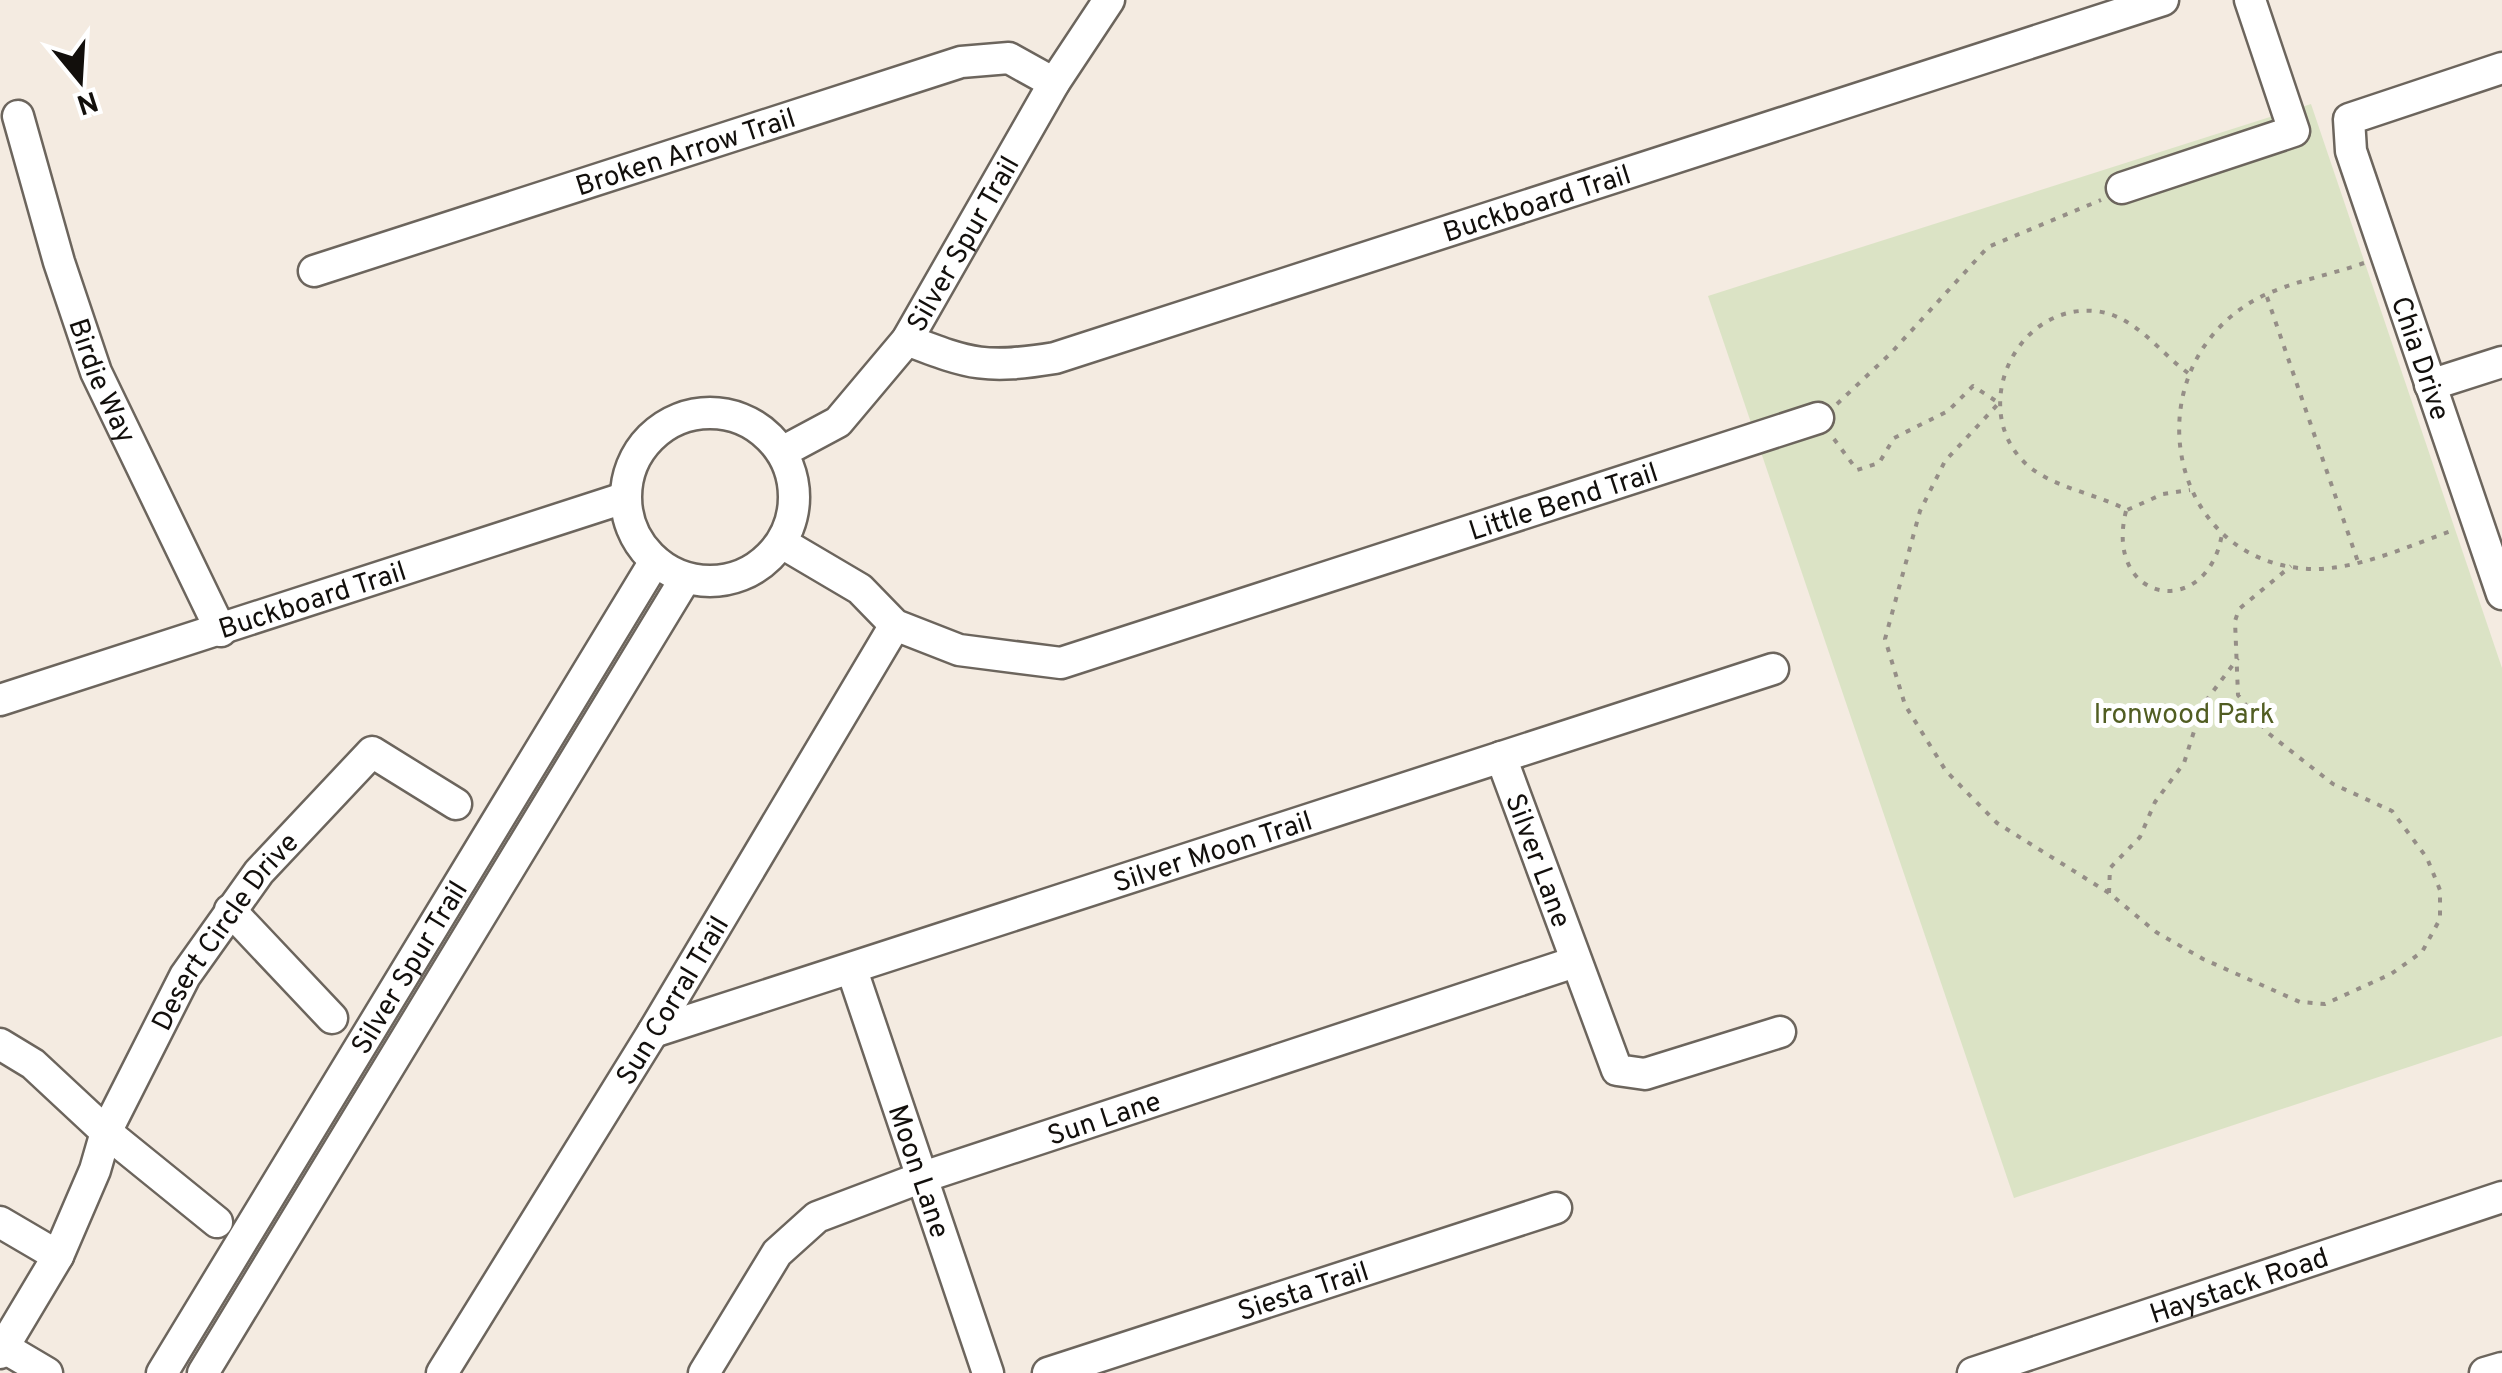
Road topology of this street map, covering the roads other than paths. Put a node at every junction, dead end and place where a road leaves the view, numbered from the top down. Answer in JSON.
{"nodes":[{"id":1,"x":1109,"y":0,"type":"edge"},
{"id":2,"x":2162,"y":0,"type":"edge"},
{"id":3,"x":2250,"y":0,"type":"edge"},
{"id":4,"x":2502,"y":68,"type":"edge"},
{"id":5,"x":1054,"y":84,"type":"junction"},
{"id":6,"x":18,"y":116,"type":"dead end"},
{"id":7,"x":2122,"y":188,"type":"road end"},
{"id":8,"x":314,"y":271,"type":"dead end"},
{"id":9,"x":907,"y":340,"type":"junction"},
{"id":10,"x":2502,"y":362,"type":"edge"},
{"id":11,"x":2430,"y":385,"type":"junction"},
{"id":12,"x":1818,"y":418,"type":"road end"},
{"id":13,"x":782,"y":452,"type":"junction"},
{"id":14,"x":624,"y":498,"type":"junction"},
{"id":15,"x":782,"y":543,"type":"junction"},
{"id":16,"x":654,"y":561,"type":"junction"},
{"id":17,"x":684,"y":580,"type":"junction"},
{"id":18,"x":2502,"y":594,"type":"edge"},
{"id":19,"x":895,"y":625,"type":"junction"},
{"id":20,"x":221,"y":631,"type":"junction"},
{"id":21,"x":1773,"y":668,"type":"dead end"},
{"id":22,"x":0,"y":700,"type":"edge"},
{"id":23,"x":1501,"y":757,"type":"junction"},
{"id":24,"x":456,"y":804,"type":"dead end"},
{"id":25,"x":230,"y":910,"type":"junction"},
{"id":26,"x":1574,"y":962,"type":"junction"},
{"id":27,"x":852,"y":970,"type":"junction"},
{"id":28,"x":332,"y":1018,"type":"dead end"},
{"id":29,"x":376,"y":1022,"type":"junction"},
{"id":30,"x":653,"y":1032,"type":"junction"},
{"id":31,"x":1780,"y":1032,"type":"dead end"},
{"id":32,"x":406,"y":1040,"type":"junction"},
{"id":33,"x":0,"y":1044,"type":"edge"},
{"id":34,"x":344,"y":1074,"type":"junction"},
{"id":35,"x":374,"y":1092,"type":"junction"},
{"id":36,"x":106,"y":1132,"type":"junction"},
{"id":37,"x":920,"y":1178,"type":"junction"},
{"id":38,"x":2502,"y":1197,"type":"edge"},
{"id":39,"x":1556,"y":1208,"type":"dead end"},
{"id":40,"x":0,"y":1222,"type":"edge"},
{"id":41,"x":217,"y":1222,"type":"dead end"},
{"id":42,"x":58,"y":1256,"type":"junction"},
{"id":43,"x":2,"y":1350,"type":"edge"},
{"id":44,"x":2502,"y":1368,"type":"edge"},
{"id":45,"x":48,"y":1373,"type":"edge"},
{"id":46,"x":162,"y":1373,"type":"edge"},
{"id":47,"x":203,"y":1373,"type":"edge"},
{"id":48,"x":442,"y":1373,"type":"edge"},
{"id":49,"x":704,"y":1373,"type":"edge"},
{"id":50,"x":988,"y":1373,"type":"edge"},
{"id":51,"x":1048,"y":1373,"type":"edge"},
{"id":52,"x":1974,"y":1373,"type":"edge"},
{"id":53,"x":2486,"y":1373,"type":"edge"}],
"edges":[{"from":1,"to":5,"type":"street","name":"Silver Spur Trail"},
{"from":2,"to":9,"type":"street","name":"Buckboard Trail"},
{"from":3,"to":7,"type":"street"},
{"from":4,"to":11,"type":"street","name":"Chia Drive"},
{"from":5,"to":8,"type":"street","name":"Broken Arrow Trail"},
{"from":5,"to":9,"type":"street","name":"Silver Spur Trail"},
{"from":6,"to":20,"type":"street","name":"Birdie Way"},
{"from":9,"to":13,"type":"street","name":"Silver Spur Trail"},
{"from":10,"to":11,"type":"street"},
{"from":11,"to":18,"type":"street","name":"Chia Drive"},
{"from":12,"to":19,"type":"street","name":"Little Bend Trail"},
{"from":13,"to":14,"type":"street"},
{"from":13,"to":15,"type":"street"},
{"from":14,"to":16,"type":"street"},
{"from":14,"to":20,"type":"street","name":"Buckboard Trail"},
{"from":15,"to":17,"type":"street"},
{"from":15,"to":19,"type":"street","name":"Little Bend Trail"},
{"from":16,"to":17,"type":"street"},
{"from":16,"to":29,"type":"street","name":"Silver Spur Trail"},
{"from":17,"to":32,"type":"street","name":"Silver Spur Trail"},
{"from":19,"to":30,"type":"street","name":"Sun Corral Trail"},
{"from":20,"to":22,"type":"street","name":"Buckboard Trail"},
{"from":21,"to":23,"type":"street","name":"Silver Moon Trail"},
{"from":23,"to":26,"type":"street","name":"Silver Lane"},
{"from":23,"to":27,"type":"street","name":"Silver Moon Trail"},
{"from":24,"to":25,"type":"street","name":"Desert Circle Drive"},
{"from":25,"to":28,"type":"street"},
{"from":25,"to":36,"type":"street","name":"Desert Circle Drive"},
{"from":26,"to":31,"type":"street","name":"Silver Lane"},
{"from":26,"to":37,"type":"street","name":"Sun Lane"},
{"from":27,"to":30,"type":"street","name":"Silver Moon Trail"},
{"from":27,"to":37,"type":"street","name":"Moon Lane"},
{"from":29,"to":32,"type":"street"},
{"from":29,"to":34,"type":"street","name":"Silver Spur Trail"},
{"from":30,"to":48,"type":"street","name":"Sun Corral Trail"},
{"from":32,"to":35,"type":"street","name":"Silver Spur Trail"},
{"from":33,"to":36,"type":"street"},
{"from":34,"to":35,"type":"street"},
{"from":34,"to":46,"type":"street","name":"Silver Spur Trail"},
{"from":35,"to":47,"type":"street","name":"Silver Spur Trail"},
{"from":36,"to":41,"type":"street"},
{"from":36,"to":42,"type":"street","name":"Desert Circle Drive"},
{"from":37,"to":49,"type":"street","name":"Sun Lane"},
{"from":37,"to":50,"type":"street","name":"Moon Lane"},
{"from":38,"to":52,"type":"street","name":"Haystack Road"},
{"from":39,"to":51,"type":"street","name":"Siesta Trail"},
{"from":40,"to":42,"type":"street"},
{"from":42,"to":43,"type":"street","name":"Desert Circle Drive"},
{"from":43,"to":45,"type":"street"},
{"from":44,"to":53,"type":"street"}]}
